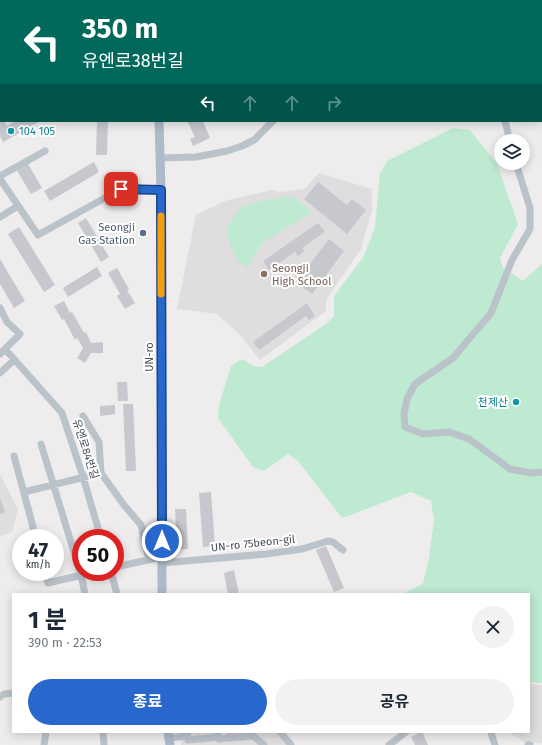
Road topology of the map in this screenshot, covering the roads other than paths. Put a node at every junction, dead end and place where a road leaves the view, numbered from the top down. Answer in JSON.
{"nodes":[{"id":1,"x":159,"y":122,"type":"edge"},
{"id":2,"x":273,"y":122,"type":"edge"},
{"id":3,"x":505,"y":122,"type":"edge"},
{"id":4,"x":508,"y":134,"type":"edge"},
{"id":5,"x":45,"y":151,"type":"dead end"},
{"id":6,"x":160,"y":158,"type":"junction"},
{"id":7,"x":518,"y":170,"type":"edge"},
{"id":8,"x":0,"y":177,"type":"edge"},
{"id":9,"x":161,"y":190,"type":"junction"},
{"id":10,"x":18,"y":206,"type":"junction"},
{"id":11,"x":0,"y":217,"type":"edge"},
{"id":12,"x":0,"y":308,"type":"edge"},
{"id":13,"x":2,"y":351,"type":"edge"},
{"id":14,"x":14,"y":360,"type":"junction"},
{"id":15,"x":0,"y":373,"type":"edge"},
{"id":16,"x":83,"y":416,"type":"dead end"},
{"id":17,"x":41,"y":444,"type":"dead end"},
{"id":18,"x":14,"y":456,"type":"dead end"},
{"id":19,"x":542,"y":472,"type":"edge"},
{"id":20,"x":102,"y":473,"type":"junction"},
{"id":21,"x":83,"y":477,"type":"junction"},
{"id":22,"x":53,"y":485,"type":"junction"},
{"id":23,"x":24,"y":492,"type":"junction"},
{"id":24,"x":34,"y":529,"type":"edge"},
{"id":25,"x":98,"y":529,"type":"edge"},
{"id":26,"x":72,"y":546,"type":"edge"},
{"id":27,"x":343,"y":550,"type":"dead end"},
{"id":28,"x":149,"y":560,"type":"junction"},
{"id":29,"x":162,"y":560,"type":"junction"},
{"id":30,"x":124,"y":566,"type":"edge"},
{"id":31,"x":47,"y":581,"type":"edge"},
{"id":32,"x":56,"y":581,"type":"edge"},
{"id":33,"x":82,"y":581,"type":"edge"},
{"id":34,"x":113,"y":581,"type":"edge"},
{"id":35,"x":85,"y":593,"type":"edge"},
{"id":36,"x":117,"y":593,"type":"edge"},
{"id":37,"x":162,"y":593,"type":"edge"},
{"id":38,"x":12,"y":692,"type":"edge"},
{"id":39,"x":0,"y":697,"type":"edge"},
{"id":40,"x":46,"y":733,"type":"edge"},
{"id":41,"x":103,"y":733,"type":"edge"},
{"id":42,"x":281,"y":733,"type":"edge"},
{"id":43,"x":405,"y":733,"type":"edge"},
{"id":44,"x":491,"y":733,"type":"edge"},
{"id":45,"x":187,"y":734,"type":"edge"},
{"id":46,"x":218,"y":734,"type":"edge"},
{"id":47,"x":169,"y":738,"type":"edge"},
{"id":48,"x":44,"y":745,"type":"edge"},
{"id":49,"x":104,"y":745,"type":"edge"},
{"id":50,"x":264,"y":745,"type":"edge"},
{"id":51,"x":291,"y":745,"type":"edge"},
{"id":52,"x":389,"y":745,"type":"edge"},
{"id":53,"x":495,"y":745,"type":"edge"}],
"edges":[{"from":1,"to":6,"type":"main road","name":"UN-ro"},
{"from":2,"to":6,"type":"street"},
{"from":3,"to":4,"type":"street"},
{"from":5,"to":8,"type":"street"},
{"from":6,"to":9,"type":"main road","name":"UN-ro"},
{"from":7,"to":19,"type":"street"},
{"from":8,"to":10,"type":"street"},
{"from":9,"to":10,"type":"street"},
{"from":9,"to":29,"type":"main road","name":"UN-ro"},
{"from":10,"to":11,"type":"street"},
{"from":12,"to":13,"type":"street","name":"유엔로84번길"},
{"from":13,"to":14,"type":"street","name":"유엔로84번길"},
{"from":14,"to":15,"type":"street"},
{"from":14,"to":21,"type":"street","name":"유엔로84번길"},
{"from":16,"to":20,"type":"street"},
{"from":17,"to":22,"type":"street"},
{"from":18,"to":23,"type":"street"},
{"from":20,"to":21,"type":"street"},
{"from":20,"to":28,"type":"street"},
{"from":21,"to":22,"type":"street"},
{"from":21,"to":25,"type":"street","name":"유엔로84번길"},
{"from":22,"to":23,"type":"street"},
{"from":22,"to":26,"type":"street"},
{"from":23,"to":24,"type":"street"},
{"from":27,"to":29,"type":"street","name":"UN-ro 75beon-gil"},
{"from":28,"to":29,"type":"street","name":"UN-ro 75beon-gil"},
{"from":28,"to":30,"type":"street","name":"UN-ro 75beon-gil"},
{"from":29,"to":37,"type":"main road","name":"UN-ro"},
{"from":31,"to":32,"type":"street"},
{"from":33,"to":35,"type":"street"},
{"from":34,"to":36,"type":"street"},
{"from":38,"to":39,"type":"street"},
{"from":40,"to":48,"type":"street"},
{"from":41,"to":49,"type":"street"},
{"from":42,"to":51,"type":"street"},
{"from":43,"to":52,"type":"street"},
{"from":44,"to":53,"type":"street"},
{"from":45,"to":46,"type":"street"},
{"from":45,"to":47,"type":"street"},
{"from":46,"to":50,"type":"street"}]}
